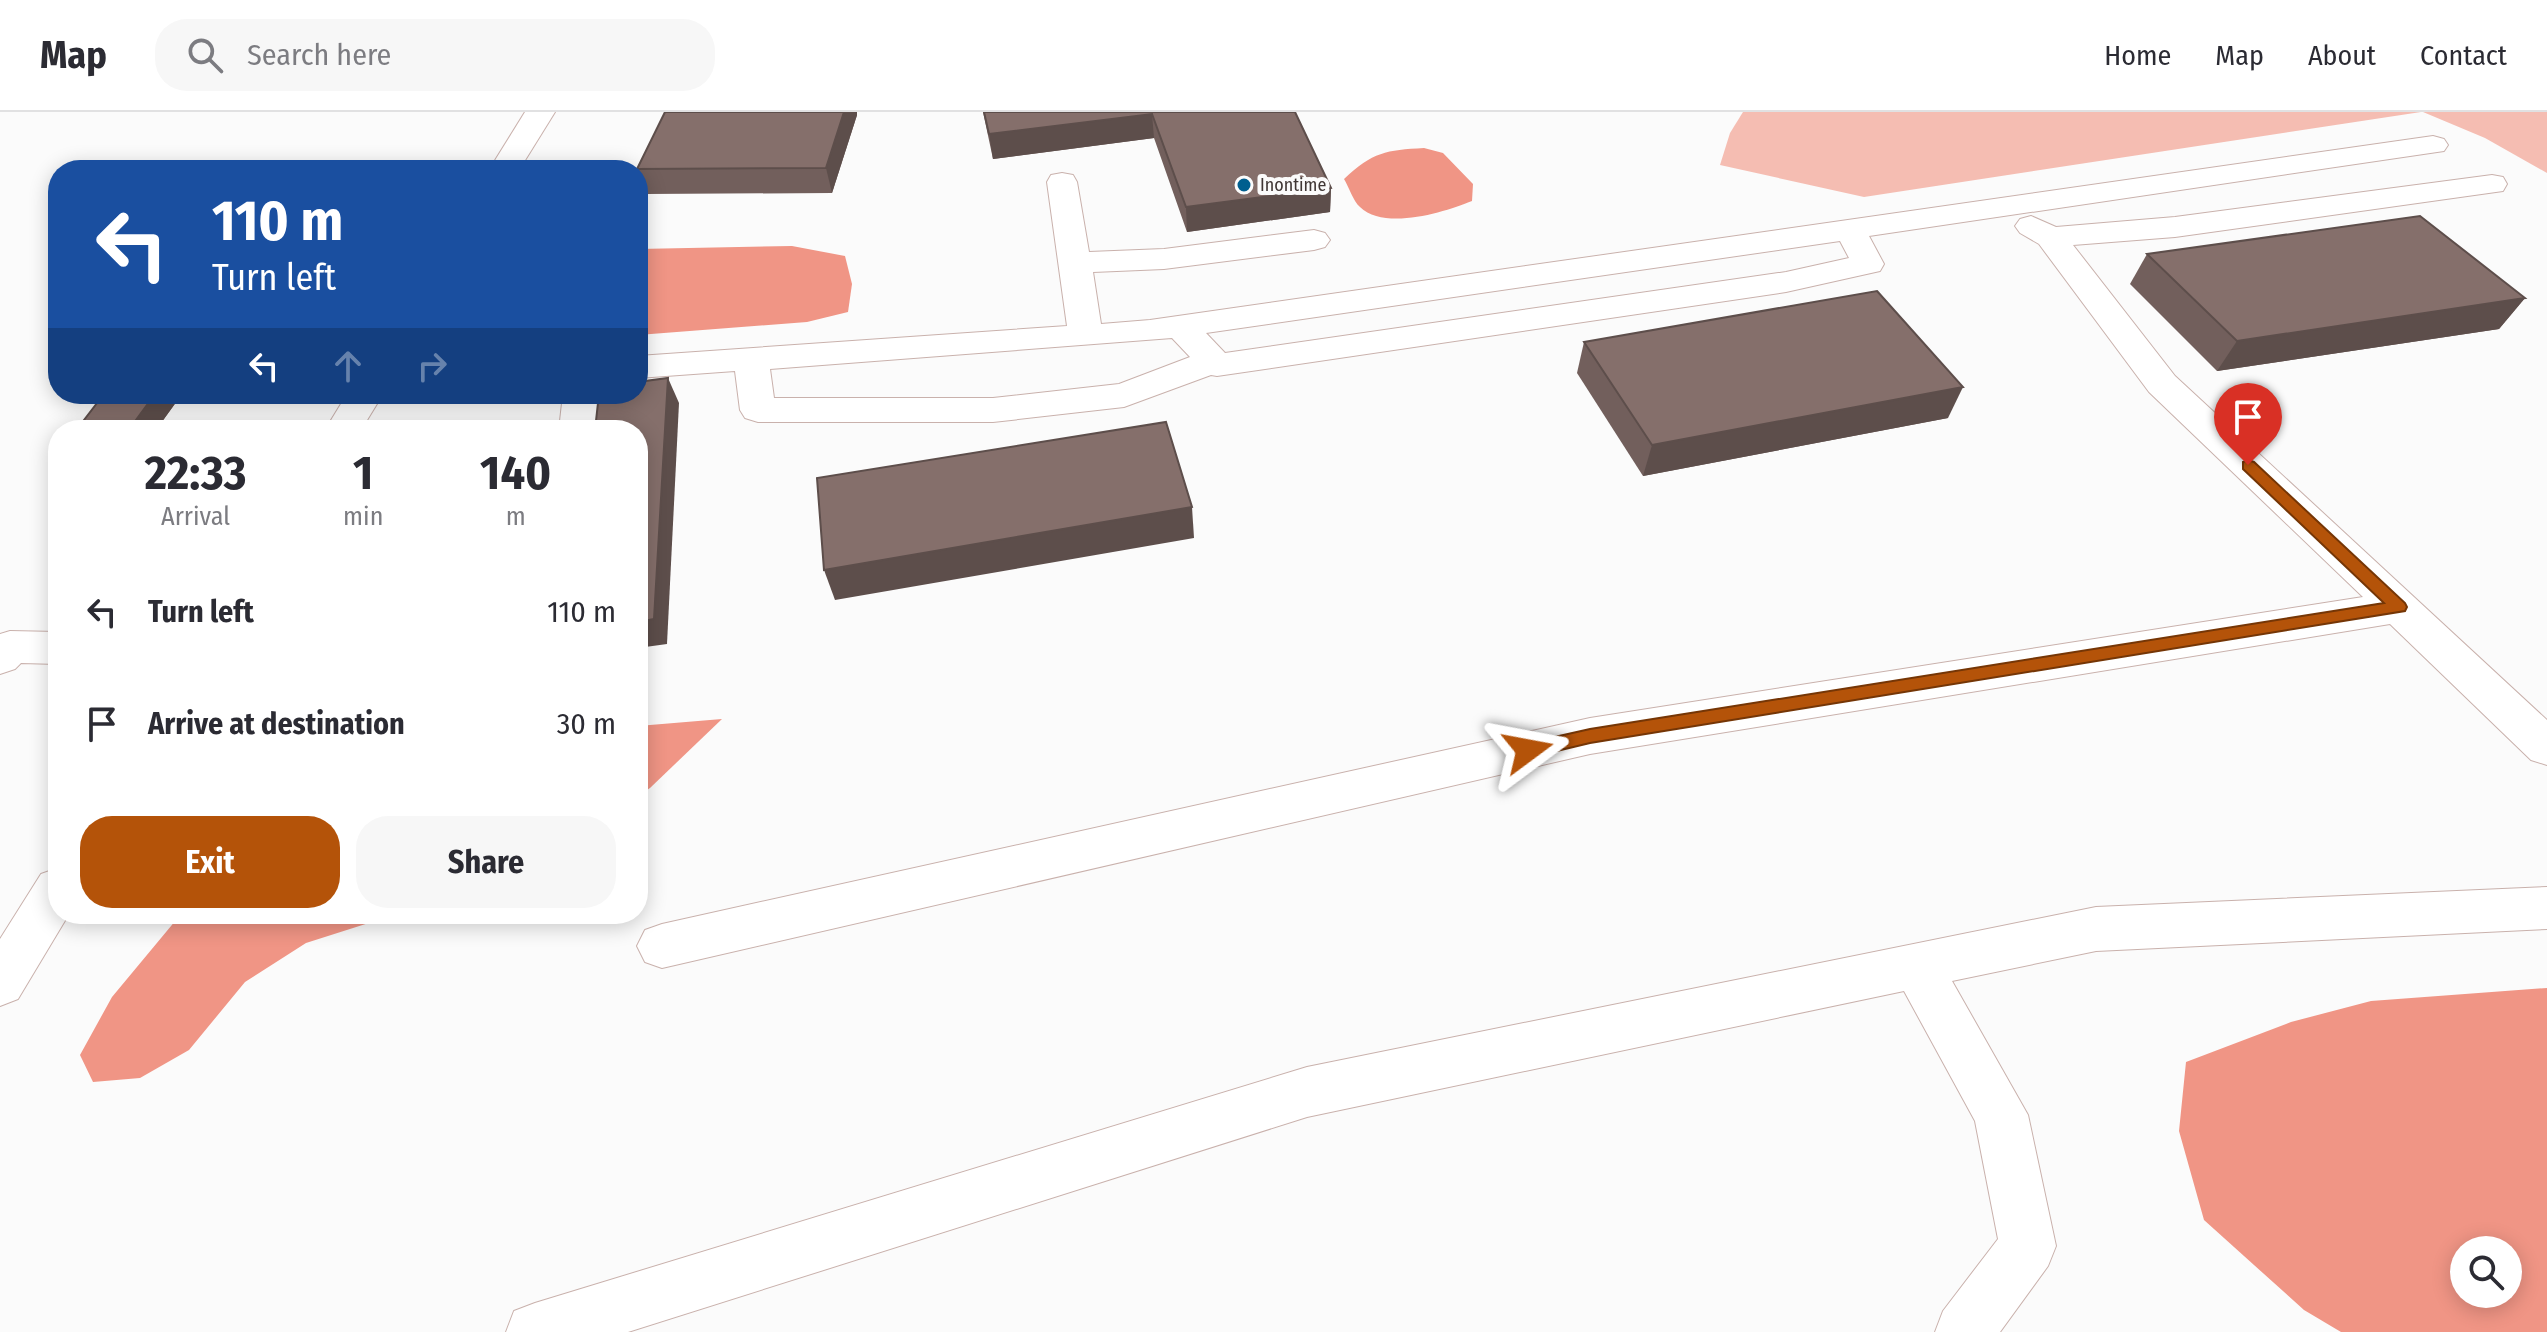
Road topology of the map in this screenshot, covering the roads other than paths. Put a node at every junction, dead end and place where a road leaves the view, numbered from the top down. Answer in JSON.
{"nodes":[{"id":1,"x":540,"y":112,"type":"edge"},
{"id":2,"x":2433,"y":145,"type":"dead end"},
{"id":3,"x":510,"y":160,"type":"edge"},
{"id":4,"x":1062,"y":182,"type":"dead end"},
{"id":5,"x":2492,"y":184,"type":"dead end"},
{"id":6,"x":2002,"y":207,"type":"junction"},
{"id":7,"x":1850,"y":230,"type":"junction"},
{"id":8,"x":2050,"y":237,"type":"junction"},
{"id":9,"x":1314,"y":240,"type":"dead end"},
{"id":10,"x":1075,"y":267,"type":"junction"},
{"id":11,"x":1180,"y":327,"type":"junction"},
{"id":12,"x":1086,"y":336,"type":"junction"},
{"id":13,"x":751,"y":359,"type":"junction"},
{"id":14,"x":1213,"y":361,"type":"junction"},
{"id":15,"x":648,"y":366,"type":"edge"},
{"id":16,"x":2399,"y":607,"type":"junction"},
{"id":17,"x":48,"y":648,"type":"edge"},
{"id":18,"x":0,"y":658,"type":"edge"},
{"id":19,"x":2547,"y":747,"type":"edge"},
{"id":20,"x":48,"y":905,"type":"edge"},
{"id":21,"x":2547,"y":908,"type":"edge"},
{"id":22,"x":662,"y":946,"type":"dead end"},
{"id":23,"x":1916,"y":966,"type":"junction"},
{"id":24,"x":0,"y":983,"type":"edge"},
{"id":25,"x":535,"y":1332,"type":"edge"},
{"id":26,"x":1964,"y":1332,"type":"edge"}],
"edges":[{"from":1,"to":3,"type":"main road"},
{"from":2,"to":6,"type":"main road"},
{"from":4,"to":10,"type":"main road"},
{"from":5,"to":8,"type":"main road"},
{"from":6,"to":7,"type":"main road"},
{"from":6,"to":8,"type":"main road"},
{"from":7,"to":11,"type":"main road"},
{"from":7,"to":14,"type":"main road"},
{"from":8,"to":16,"type":"main road"},
{"from":9,"to":10,"type":"main road"},
{"from":10,"to":12,"type":"main road"},
{"from":11,"to":12,"type":"main road"},
{"from":11,"to":14,"type":"main road"},
{"from":12,"to":13,"type":"main road"},
{"from":13,"to":14,"type":"main road"},
{"from":13,"to":15,"type":"main road"},
{"from":16,"to":19,"type":"main road"},
{"from":16,"to":22,"type":"main road"},
{"from":17,"to":18,"type":"main road"},
{"from":20,"to":24,"type":"main road"},
{"from":21,"to":23,"type":"main road"},
{"from":23,"to":25,"type":"main road"},
{"from":23,"to":26,"type":"main road"}]}
